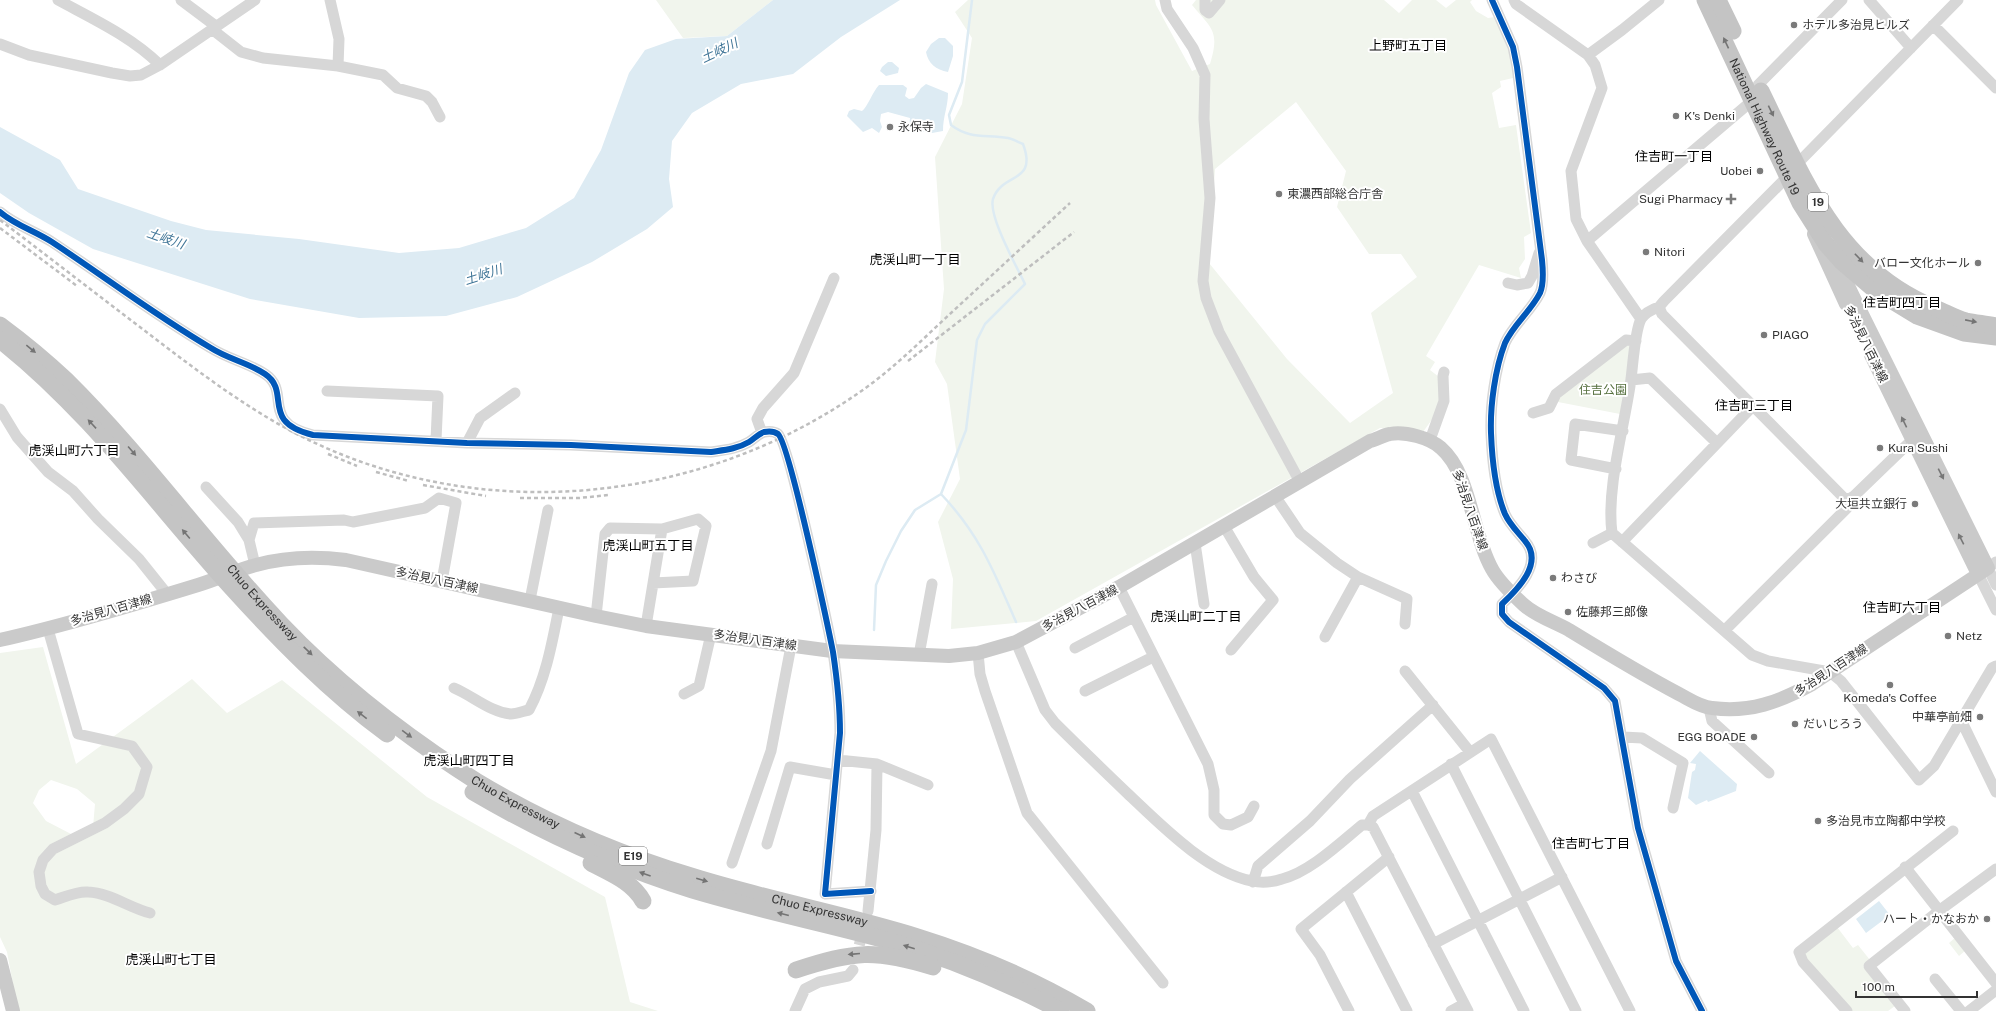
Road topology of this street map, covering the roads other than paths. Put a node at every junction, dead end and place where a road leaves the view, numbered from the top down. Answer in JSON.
{"nodes":[{"id":1,"x":58,"y":0,"type":"edge"},
{"id":2,"x":181,"y":0,"type":"edge"},
{"id":3,"x":255,"y":0,"type":"edge"},
{"id":4,"x":330,"y":0,"type":"edge"},
{"id":5,"x":1165,"y":0,"type":"edge"},
{"id":6,"x":1174,"y":0,"type":"edge"},
{"id":7,"x":1205,"y":0,"type":"edge"},
{"id":8,"x":1220,"y":0,"type":"edge"},
{"id":9,"x":1492,"y":0,"type":"edge"},
{"id":10,"x":1514,"y":0,"type":"edge"},
{"id":11,"x":1659,"y":0,"type":"edge"},
{"id":12,"x":1705,"y":0,"type":"edge"},
{"id":13,"x":1718,"y":0,"type":"edge"},
{"id":14,"x":1842,"y":0,"type":"edge"},
{"id":15,"x":1869,"y":0,"type":"edge"},
{"id":16,"x":1958,"y":0,"type":"edge"},
{"id":17,"x":1176,"y":22,"type":"junction"},
{"id":18,"x":1934,"y":25,"type":"junction"},
{"id":19,"x":215,"y":28,"type":"junction"},
{"id":20,"x":0,"y":44,"type":"edge"},
{"id":21,"x":1911,"y":48,"type":"junction"},
{"id":22,"x":1588,"y":55,"type":"junction"},
{"id":23,"x":160,"y":65,"type":"junction"},
{"id":24,"x":338,"y":66,"type":"junction"},
{"id":25,"x":1996,"y":88,"type":"edge"},
{"id":26,"x":1755,"y":92,"type":"junction"},
{"id":27,"x":440,"y":117,"type":"dead end"},
{"id":28,"x":1792,"y":170,"type":"junction"},
{"id":29,"x":0,"y":212,"type":"edge"},
{"id":30,"x":1809,"y":220,"type":"junction"},
{"id":31,"x":1828,"y":220,"type":"junction"},
{"id":32,"x":1587,"y":241,"type":"junction"},
{"id":33,"x":1540,"y":248,"type":"junction"},
{"id":34,"x":1842,"y":262,"type":"junction"},
{"id":35,"x":834,"y":278,"type":"dead end"},
{"id":36,"x":1508,"y":283,"type":"dead end"},
{"id":37,"x":1659,"y":307,"type":"junction"},
{"id":38,"x":1641,"y":319,"type":"junction"},
{"id":39,"x":0,"y":325,"type":"edge"},
{"id":40,"x":1996,"y":326,"type":"edge"},
{"id":41,"x":1996,"y":337,"type":"edge"},
{"id":42,"x":0,"y":340,"type":"edge"},
{"id":43,"x":1636,"y":341,"type":"junction"},
{"id":44,"x":1444,"y":372,"type":"dead end"},
{"id":45,"x":1631,"y":380,"type":"junction"},
{"id":46,"x":327,"y":391,"type":"dead end"},
{"id":47,"x":515,"y":393,"type":"dead end"},
{"id":48,"x":1752,"y":407,"type":"junction"},
{"id":49,"x":0,"y":409,"type":"edge"},
{"id":50,"x":1533,"y":413,"type":"dead end"},
{"id":51,"x":1622,"y":431,"type":"junction"},
{"id":52,"x":762,"y":432,"type":"junction"},
{"id":53,"x":436,"y":440,"type":"junction"},
{"id":54,"x":1430,"y":440,"type":"junction"},
{"id":55,"x":1912,"y":440,"type":"junction"},
{"id":56,"x":467,"y":443,"type":"junction"},
{"id":57,"x":1717,"y":443,"type":"junction"},
{"id":58,"x":1616,"y":469,"type":"junction"},
{"id":59,"x":1300,"y":482,"type":"junction"},
{"id":60,"x":206,"y":487,"type":"dead end"},
{"id":61,"x":1275,"y":496,"type":"junction"},
{"id":62,"x":1850,"y":499,"type":"junction"},
{"id":63,"x":548,"y":510,"type":"dead end"},
{"id":64,"x":1224,"y":526,"type":"junction"},
{"id":65,"x":662,"y":529,"type":"junction"},
{"id":66,"x":1612,"y":532,"type":"junction"},
{"id":67,"x":249,"y":540,"type":"junction"},
{"id":68,"x":1195,"y":542,"type":"junction"},
{"id":69,"x":1622,"y":542,"type":"junction"},
{"id":70,"x":1593,"y":543,"type":"dead end"},
{"id":71,"x":216,"y":560,"type":"junction"},
{"id":72,"x":255,"y":565,"type":"junction"},
{"id":73,"x":1987,"y":568,"type":"edge"},
{"id":74,"x":1358,"y":577,"type":"junction"},
{"id":75,"x":442,"y":581,"type":"junction"},
{"id":76,"x":653,"y":583,"type":"junction"},
{"id":77,"x":236,"y":584,"type":"junction"},
{"id":78,"x":932,"y":584,"type":"dead end"},
{"id":79,"x":1996,"y":585,"type":"edge"},
{"id":80,"x":1119,"y":587,"type":"junction"},
{"id":81,"x":166,"y":594,"type":"junction"},
{"id":82,"x":1513,"y":594,"type":"junction"},
{"id":83,"x":530,"y":600,"type":"junction"},
{"id":84,"x":1204,"y":604,"type":"dead end"},
{"id":85,"x":559,"y":608,"type":"junction"},
{"id":86,"x":1996,"y":610,"type":"edge"},
{"id":87,"x":596,"y":616,"type":"junction"},
{"id":88,"x":1134,"y":617,"type":"junction"},
{"id":89,"x":1405,"y":624,"type":"dead end"},
{"id":90,"x":646,"y":626,"type":"junction"},
{"id":91,"x":48,"y":629,"type":"junction"},
{"id":92,"x":1725,"y":630,"type":"junction"},
{"id":93,"x":711,"y":634,"type":"junction"},
{"id":94,"x":1325,"y":637,"type":"dead end"},
{"id":95,"x":0,"y":640,"type":"edge"},
{"id":96,"x":1016,"y":642,"type":"junction"},
{"id":97,"x":791,"y":646,"type":"junction"},
{"id":98,"x":1075,"y":648,"type":"dead end"},
{"id":99,"x":1231,"y":650,"type":"dead end"},
{"id":100,"x":832,"y":651,"type":"junction"},
{"id":101,"x":978,"y":653,"type":"junction"},
{"id":102,"x":919,"y":655,"type":"junction"},
{"id":103,"x":1153,"y":657,"type":"junction"},
{"id":104,"x":1996,"y":666,"type":"edge"},
{"id":105,"x":1405,"y":671,"type":"dead end"},
{"id":106,"x":1830,"y":672,"type":"junction"},
{"id":107,"x":454,"y":688,"type":"dead end"},
{"id":108,"x":1085,"y":691,"type":"dead end"},
{"id":109,"x":684,"y":694,"type":"dead end"},
{"id":110,"x":1433,"y":705,"type":"junction"},
{"id":111,"x":1709,"y":708,"type":"junction"},
{"id":112,"x":1961,"y":720,"type":"junction"},
{"id":113,"x":1623,"y":737,"type":"junction"},
{"id":114,"x":1470,"y":752,"type":"junction"},
{"id":115,"x":838,"y":760,"type":"junction"},
{"id":116,"x":877,"y":764,"type":"junction"},
{"id":117,"x":1451,"y":764,"type":"junction"},
{"id":118,"x":1769,"y":773,"type":"dead end"},
{"id":119,"x":836,"y":775,"type":"junction"},
{"id":120,"x":928,"y":785,"type":"dead end"},
{"id":121,"x":471,"y":791,"type":"junction"},
{"id":122,"x":1412,"y":791,"type":"junction"},
{"id":123,"x":1996,"y":792,"type":"edge"},
{"id":124,"x":1254,"y":806,"type":"dead end"},
{"id":125,"x":1673,"y":808,"type":"dead end"},
{"id":126,"x":1368,"y":825,"type":"junction"},
{"id":127,"x":1953,"y":831,"type":"dead end"},
{"id":128,"x":767,"y":844,"type":"dead end"},
{"id":129,"x":1389,"y":857,"type":"junction"},
{"id":130,"x":732,"y":863,"type":"dead end"},
{"id":131,"x":1905,"y":867,"type":"junction"},
{"id":132,"x":1996,"y":869,"type":"edge"},
{"id":133,"x":1562,"y":877,"type":"junction"},
{"id":134,"x":1253,"y":882,"type":"junction"},
{"id":135,"x":870,"y":891,"type":"junction"},
{"id":136,"x":1346,"y":892,"type":"junction"},
{"id":137,"x":1520,"y":898,"type":"junction"},
{"id":138,"x":643,"y":901,"type":"dead end"},
{"id":139,"x":868,"y":910,"type":"dead end"},
{"id":140,"x":1940,"y":910,"type":"junction"},
{"id":141,"x":150,"y":913,"type":"dead end"},
{"id":142,"x":1477,"y":920,"type":"junction"},
{"id":143,"x":1433,"y":944,"type":"junction"},
{"id":144,"x":0,"y":960,"type":"edge"},
{"id":145,"x":796,"y":970,"type":"dead end"},
{"id":146,"x":853,"y":970,"type":"dead end"},
{"id":147,"x":1935,"y":979,"type":"dead end"},
{"id":148,"x":1163,"y":983,"type":"dead end"},
{"id":149,"x":1996,"y":983,"type":"edge"},
{"id":150,"x":1996,"y":990,"type":"edge"},
{"id":151,"x":1466,"y":1008,"type":"edge"},
{"id":152,"x":13,"y":1011,"type":"edge"},
{"id":153,"x":795,"y":1011,"type":"edge"},
{"id":154,"x":1051,"y":1011,"type":"edge"},
{"id":155,"x":1061,"y":1011,"type":"edge"},
{"id":156,"x":1087,"y":1011,"type":"edge"},
{"id":157,"x":1349,"y":1011,"type":"edge"},
{"id":158,"x":1407,"y":1011,"type":"edge"},
{"id":159,"x":1451,"y":1011,"type":"edge"},
{"id":160,"x":1524,"y":1011,"type":"edge"},
{"id":161,"x":1576,"y":1011,"type":"edge"},
{"id":162,"x":1630,"y":1011,"type":"edge"},
{"id":163,"x":1702,"y":1011,"type":"edge"},
{"id":164,"x":1847,"y":1011,"type":"edge"},
{"id":165,"x":1905,"y":1011,"type":"edge"},
{"id":166,"x":1961,"y":1011,"type":"edge"},
{"id":167,"x":1969,"y":1011,"type":"edge"}],
"edges":[{"from":1,"to":23,"type":"street"},
{"from":2,"to":19,"type":"street"},
{"from":3,"to":19,"type":"street"},
{"from":4,"to":24,"type":"street"},
{"from":5,"to":17,"type":"street"},
{"from":6,"to":17,"type":"street"},
{"from":7,"to":8,"type":"street"},
{"from":9,"to":33,"type":"street"},
{"from":10,"to":22,"type":"street"},
{"from":11,"to":22,"type":"street"},
{"from":26,"to":12,"type":"highway","name":"National Highway Route 19","number":"19","one_way":true},
{"from":13,"to":26,"type":"highway","name":"National Highway Route 19","number":"19"},
{"from":14,"to":26,"type":"street"},
{"from":15,"to":21,"type":"street"},
{"from":16,"to":18,"type":"street"},
{"from":17,"to":59,"type":"street"},
{"from":18,"to":21,"type":"street"},
{"from":18,"to":25,"type":"street"},
{"from":19,"to":23,"type":"street"},
{"from":19,"to":24,"type":"street"},
{"from":20,"to":23,"type":"street"},
{"from":21,"to":28,"type":"street"},
{"from":22,"to":32,"type":"street"},
{"from":24,"to":27,"type":"street"},
{"from":26,"to":28,"type":"highway","name":"National Highway Route 19","number":"19"},
{"from":26,"to":32,"type":"street"},
{"from":28,"to":30,"type":"highway","name":"National Highway Route 19","number":"19"},
{"from":28,"to":31,"type":"highway","name":"National Highway Route 19","number":"19"},
{"from":28,"to":37,"type":"street"},
{"from":29,"to":53,"type":"street"},
{"from":30,"to":34,"type":"highway","name":"National Highway Route 19","number":"19"},
{"from":55,"to":30,"type":"main road","name":"多治見八百津線","one_way":true},
{"from":31,"to":34,"type":"main road","name":"多治見八百津線"},
{"from":31,"to":40,"type":"highway","name":"National Highway Route 19","number":"19","one_way":true},
{"from":32,"to":38,"type":"street"},
{"from":33,"to":36,"type":"street"},
{"from":33,"to":82,"type":"street"},
{"from":34,"to":41,"type":"highway","name":"National Highway Route 19","number":"19"},
{"from":34,"to":73,"type":"main road","name":"多治見八百津線","one_way":true},
{"from":35,"to":52,"type":"street"},
{"from":37,"to":38,"type":"street"},
{"from":37,"to":48,"type":"street"},
{"from":38,"to":43,"type":"street"},
{"from":39,"to":71,"type":"highway","name":"Chuo Expressway","number":"E19","one_way":true},
{"from":71,"to":42,"type":"highway","name":"Chuo Expressway","number":"E19","one_way":true},
{"from":43,"to":45,"type":"street"},
{"from":43,"to":50,"type":"street"},
{"from":44,"to":54,"type":"street"},
{"from":45,"to":51,"type":"street"},
{"from":45,"to":57,"type":"street"},
{"from":46,"to":53,"type":"street"},
{"from":47,"to":56,"type":"street"},
{"from":48,"to":57,"type":"street"},
{"from":48,"to":62,"type":"street"},
{"from":49,"to":81,"type":"street"},
{"from":51,"to":58,"type":"street"},
{"from":51,"to":58,"type":"street"},
{"from":52,"to":56,"type":"street"},
{"from":52,"to":100,"type":"street"},
{"from":53,"to":56,"type":"street"},
{"from":54,"to":59,"type":"main road","name":"多治見八百津線"},
{"from":54,"to":82,"type":"main road","name":"多治見八百津線"},
{"from":55,"to":62,"type":"street"},
{"from":73,"to":55,"type":"main road","name":"多治見八百津線","one_way":true},
{"from":57,"to":69,"type":"street"},
{"from":58,"to":66,"type":"street"},
{"from":59,"to":61,"type":"main road","name":"多治見八百津線"},
{"from":60,"to":67,"type":"street"},
{"from":61,"to":64,"type":"main road","name":"多治見八百津線"},
{"from":61,"to":74,"type":"street"},
{"from":62,"to":92,"type":"street"},
{"from":63,"to":83,"type":"street"},
{"from":64,"to":68,"type":"main road","name":"多治見八百津線"},
{"from":64,"to":99,"type":"street"},
{"from":65,"to":76,"type":"street"},
{"from":65,"to":76,"type":"street"},
{"from":65,"to":87,"type":"street"},
{"from":66,"to":69,"type":"street"},
{"from":66,"to":70,"type":"street"},
{"from":67,"to":72,"type":"street"},
{"from":67,"to":75,"type":"street"},
{"from":68,"to":80,"type":"main road","name":"多治見八百津線"},
{"from":68,"to":84,"type":"street"},
{"from":69,"to":92,"type":"street"},
{"from":71,"to":77,"type":"highway","name":"Chuo Expressway","number":"E19"},
{"from":72,"to":75,"type":"main road","name":"多治見八百津線"},
{"from":72,"to":81,"type":"main road","name":"多治見八百津線"},
{"from":73,"to":79,"type":"street"},
{"from":73,"to":86,"type":"street"},
{"from":73,"to":106,"type":"main road","name":"多治見八百津線"},
{"from":74,"to":89,"type":"street"},
{"from":74,"to":94,"type":"street"},
{"from":75,"to":83,"type":"main road","name":"多治見八百津線"},
{"from":76,"to":90,"type":"street"},
{"from":121,"to":77,"type":"highway","name":"Chuo Expressway","number":"E19","one_way":true},
{"from":77,"to":156,"type":"highway","name":"Chuo Expressway","number":"E19","one_way":true},
{"from":78,"to":102,"type":"street"},
{"from":80,"to":88,"type":"street"},
{"from":80,"to":96,"type":"main road","name":"多治見八百津線"},
{"from":81,"to":91,"type":"main road","name":"多治見八百津線"},
{"from":82,"to":111,"type":"main road","name":"多治見八百津線"},
{"from":82,"to":113,"type":"street"},
{"from":83,"to":85,"type":"main road","name":"多治見八百津線"},
{"from":85,"to":87,"type":"main road","name":"多治見八百津線"},
{"from":85,"to":107,"type":"street"},
{"from":87,"to":90,"type":"main road","name":"多治見八百津線"},
{"from":88,"to":98,"type":"street"},
{"from":88,"to":103,"type":"street"},
{"from":90,"to":93,"type":"main road","name":"多治見八百津線"},
{"from":91,"to":95,"type":"main road","name":"多治見八百津線"},
{"from":91,"to":141,"type":"street"},
{"from":92,"to":106,"type":"street"},
{"from":93,"to":97,"type":"main road","name":"多治見八百津線"},
{"from":93,"to":109,"type":"street"},
{"from":96,"to":101,"type":"main road","name":"多治見八百津線"},
{"from":96,"to":134,"type":"street"},
{"from":97,"to":100,"type":"main road","name":"多治見八百津線"},
{"from":97,"to":130,"type":"street"},
{"from":100,"to":102,"type":"main road","name":"多治見八百津線"},
{"from":100,"to":115,"type":"street"},
{"from":101,"to":102,"type":"main road","name":"多治見八百津線"},
{"from":101,"to":148,"type":"street"},
{"from":103,"to":108,"type":"street"},
{"from":103,"to":124,"type":"street"},
{"from":104,"to":112,"type":"street"},
{"from":105,"to":110,"type":"street"},
{"from":106,"to":111,"type":"main road","name":"多治見八百津線"},
{"from":106,"to":112,"type":"street"},
{"from":110,"to":114,"type":"street"},
{"from":110,"to":134,"type":"street"},
{"from":111,"to":118,"type":"street"},
{"from":112,"to":123,"type":"street"},
{"from":113,"to":125,"type":"street"},
{"from":113,"to":163,"type":"street"},
{"from":114,"to":117,"type":"street"},
{"from":114,"to":133,"type":"street"},
{"from":115,"to":116,"type":"street"},
{"from":115,"to":119,"type":"street"},
{"from":116,"to":120,"type":"street"},
{"from":116,"to":135,"type":"street"},
{"from":117,"to":122,"type":"street"},
{"from":117,"to":137,"type":"street"},
{"from":119,"to":128,"type":"street"},
{"from":119,"to":135,"type":"street"},
{"from":121,"to":138,"type":"highway"},
{"from":155,"to":121,"type":"highway","name":"Chuo Expressway","number":"E19","one_way":true},
{"from":122,"to":126,"type":"street"},
{"from":122,"to":142,"type":"street"},
{"from":126,"to":129,"type":"street"},
{"from":126,"to":134,"type":"street"},
{"from":127,"to":131,"type":"street"},
{"from":129,"to":136,"type":"street"},
{"from":129,"to":143,"type":"street"},
{"from":131,"to":140,"type":"street"},
{"from":131,"to":164,"type":"street"},
{"from":132,"to":140,"type":"street"},
{"from":133,"to":137,"type":"street"},
{"from":133,"to":162,"type":"street"},
{"from":135,"to":139,"type":"street"},
{"from":136,"to":157,"type":"street"},
{"from":136,"to":158,"type":"street"},
{"from":137,"to":142,"type":"street"},
{"from":137,"to":161,"type":"street"},
{"from":140,"to":149,"type":"street"},
{"from":140,"to":165,"type":"street"},
{"from":142,"to":143,"type":"street"},
{"from":142,"to":160,"type":"street"},
{"from":143,"to":151,"type":"street"},
{"from":144,"to":152,"type":"main road"},
{"from":154,"to":145,"type":"highway","one_way":true},
{"from":146,"to":153,"type":"street"},
{"from":147,"to":166,"type":"street"},
{"from":150,"to":167,"type":"street"},
{"from":151,"to":159,"type":"street"}]}
